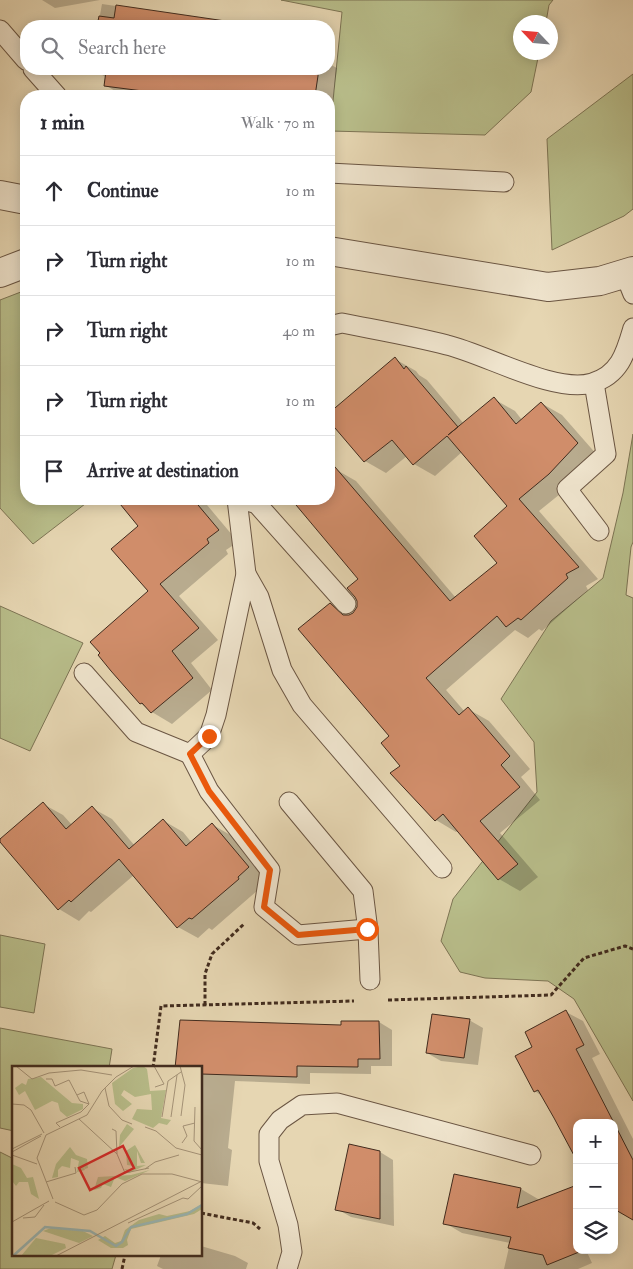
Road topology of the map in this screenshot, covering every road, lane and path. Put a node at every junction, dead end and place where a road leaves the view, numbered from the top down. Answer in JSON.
{"nodes":[{"id":1,"x":0,"y":30,"type":"edge"},
{"id":2,"x":20,"y":53,"type":"edge"},
{"id":3,"x":38,"y":75,"type":"edge"},
{"id":4,"x":52,"y":90,"type":"edge"},
{"id":5,"x":335,"y":173,"type":"edge"},
{"id":6,"x":504,"y":182,"type":"dead end"},
{"id":7,"x":0,"y":194,"type":"edge"},
{"id":8,"x":20,"y":199,"type":"edge"},
{"id":9,"x":335,"y":252,"type":"edge"},
{"id":10,"x":20,"y":265,"type":"edge"},
{"id":11,"x":0,"y":273,"type":"edge"},
{"id":12,"x":630,"y":280,"type":"edge"},
{"id":13,"x":335,"y":325,"type":"edge"},
{"id":14,"x":633,"y":328,"type":"edge"},
{"id":15,"x":594,"y":383,"type":"junction"},
{"id":16,"x":240,"y":505,"type":"edge"},
{"id":17,"x":258,"y":505,"type":"edge"},
{"id":18,"x":600,"y":531,"type":"dead end"},
{"id":19,"x":246,"y":574,"type":"junction"},
{"id":20,"x":346,"y":604,"type":"dead end"},
{"id":21,"x":84,"y":672,"type":"dead end"},
{"id":22,"x":190,"y":754,"type":"junction"},
{"id":23,"x":289,"y":802,"type":"dead end"},
{"id":24,"x":442,"y":868,"type":"dead end"},
{"id":25,"x":264,"y":907,"type":"junction"},
{"id":26,"x":367,"y":929,"type":"junction"},
{"id":27,"x":370,"y":980,"type":"dead end"},
{"id":28,"x":205,"y":1006,"type":"dead end"},
{"id":29,"x":531,"y":1155,"type":"dead end"},
{"id":30,"x":202,"y":1213,"type":"edge"},
{"id":31,"x":125,"y":1256,"type":"edge"},
{"id":32,"x":289,"y":1261,"type":"edge"},
{"id":33,"x":122,"y":1269,"type":"edge"}],
"edges":[{"from":1,"to":2,"type":"lane"},
{"from":3,"to":4,"type":"lane"},
{"from":5,"to":6,"type":"lane"},
{"from":7,"to":8,"type":"street"},
{"from":9,"to":12,"type":"street"},
{"from":10,"to":11,"type":"street"},
{"from":13,"to":15,"type":"lane"},
{"from":14,"to":15,"type":"lane"},
{"from":15,"to":18,"type":"lane"},
{"from":16,"to":19,"type":"lane"},
{"from":17,"to":20,"type":"lane"},
{"from":19,"to":22,"type":"lane"},
{"from":19,"to":24,"type":"lane"},
{"from":21,"to":22,"type":"lane"},
{"from":22,"to":25,"type":"lane"},
{"from":23,"to":26,"type":"lane"},
{"from":25,"to":26,"type":"lane"},
{"from":25,"to":28,"type":"path"},
{"from":26,"to":27,"type":"lane"},
{"from":29,"to":32,"type":"lane"},
{"from":30,"to":32,"type":"path"},
{"from":31,"to":33,"type":"path"}]}
